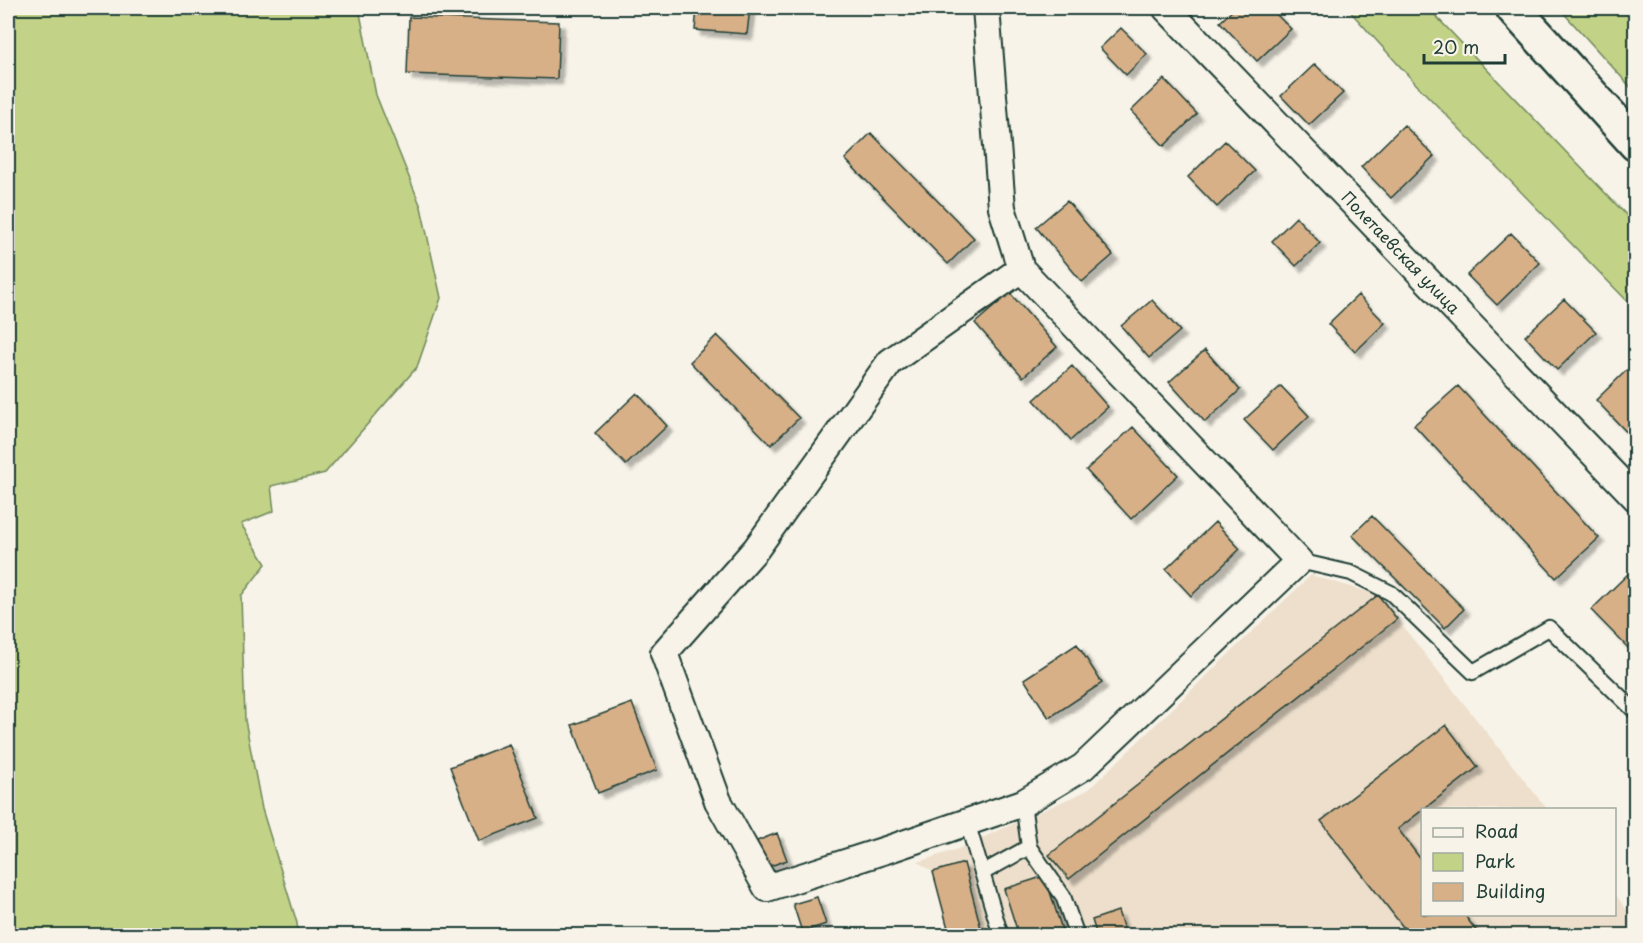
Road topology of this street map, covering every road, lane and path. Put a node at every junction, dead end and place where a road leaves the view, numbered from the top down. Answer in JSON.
{"nodes":[{"id":1,"x":986,"y":8,"type":"edge"},
{"id":2,"x":1166,"y":8,"type":"edge"},
{"id":3,"x":1513,"y":8,"type":"edge"},
{"id":4,"x":1635,"y":144,"type":"edge"},
{"id":5,"x":1021,"y":269,"type":"junction"},
{"id":6,"x":1635,"y":498,"type":"edge"},
{"id":7,"x":1299,"y":561,"type":"junction"},
{"id":8,"x":1635,"y":712,"type":"edge"},
{"id":9,"x":1023,"y":803,"type":"junction"},
{"id":10,"x":967,"y":822,"type":"junction"},
{"id":11,"x":1029,"y":847,"type":"junction"},
{"id":12,"x":982,"y":873,"type":"junction"},
{"id":13,"x":1001,"y":936,"type":"edge"},
{"id":14,"x":1077,"y":936,"type":"edge"}],
"edges":[{"from":1,"to":5,"type":"street"},
{"from":2,"to":6,"type":"street","name":"Полетаевская улица"},
{"from":3,"to":4,"type":"street"},
{"from":5,"to":7,"type":"street"},
{"from":5,"to":10,"type":"street"},
{"from":7,"to":8,"type":"lane"},
{"from":7,"to":9,"type":"street"},
{"from":9,"to":10,"type":"street"},
{"from":9,"to":11,"type":"lane"},
{"from":10,"to":12,"type":"lane"},
{"from":11,"to":12,"type":"lane"},
{"from":11,"to":14,"type":"lane"},
{"from":12,"to":13,"type":"lane"}]}
